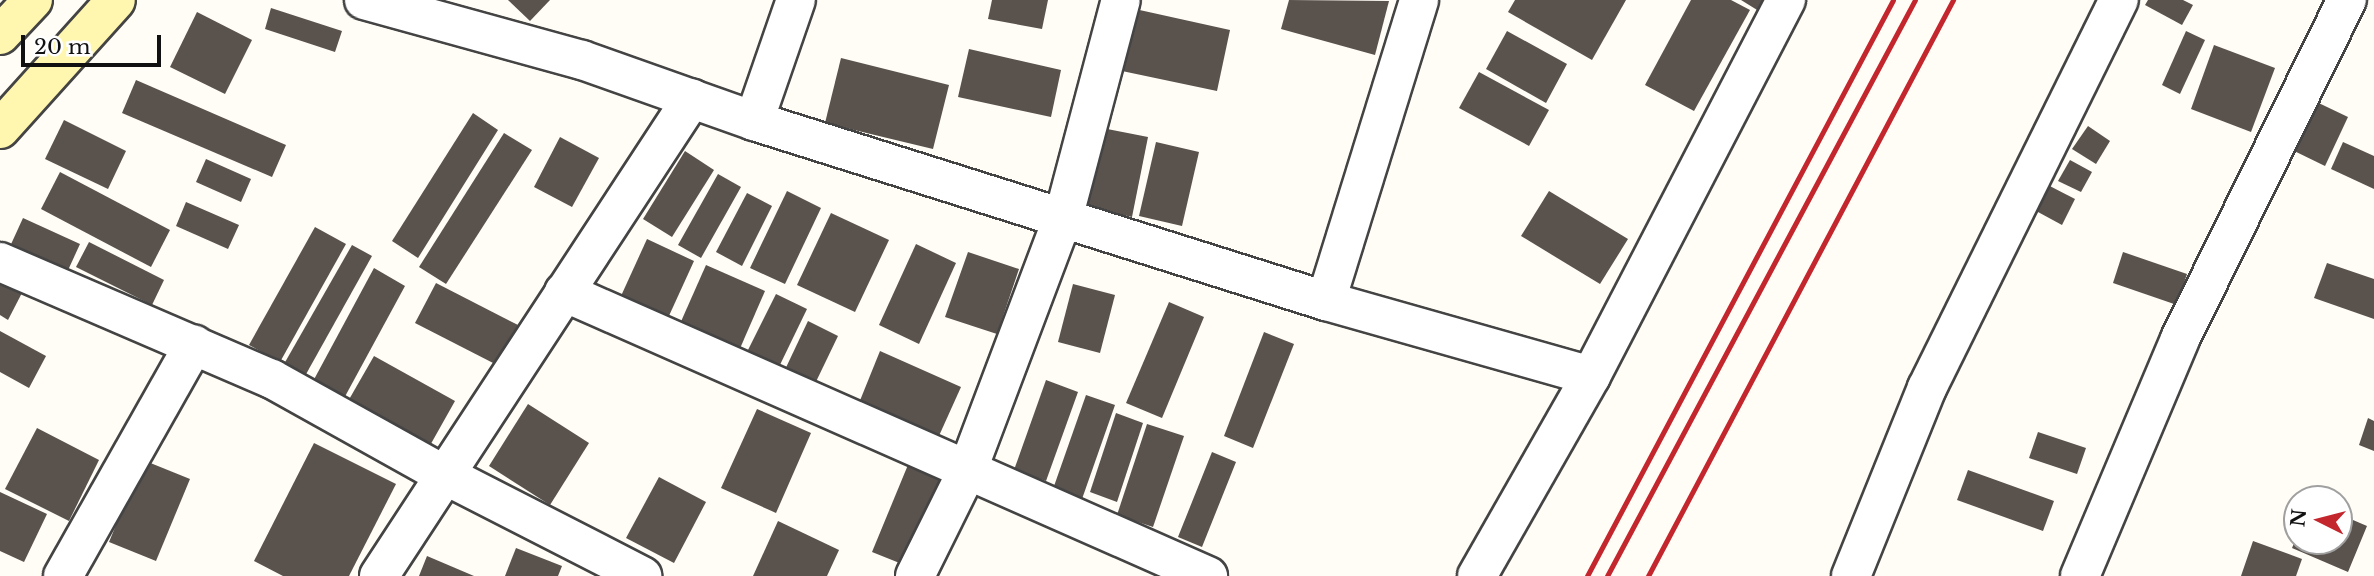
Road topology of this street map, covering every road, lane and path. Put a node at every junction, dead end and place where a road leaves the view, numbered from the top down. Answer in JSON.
{"nodes":[{"id":1,"x":33,"y":0,"type":"edge"},
{"id":2,"x":116,"y":0,"type":"edge"},
{"id":3,"x":365,"y":0,"type":"edge"},
{"id":4,"x":796,"y":0,"type":"edge"},
{"id":5,"x":1121,"y":0,"type":"edge"},
{"id":6,"x":1419,"y":0,"type":"edge"},
{"id":7,"x":1786,"y":0,"type":"edge"},
{"id":8,"x":2119,"y":0,"type":"edge"},
{"id":9,"x":2347,"y":0,"type":"edge"},
{"id":10,"x":0,"y":35,"type":"edge"},
{"id":11,"x":692,"y":97,"type":"junction"},
{"id":12,"x":754,"y":121,"type":"junction"},
{"id":13,"x":0,"y":130,"type":"edge"},
{"id":14,"x":1064,"y":215,"type":"junction"},
{"id":15,"x":0,"y":262,"type":"edge"},
{"id":16,"x":564,"y":292,"type":"junction"},
{"id":17,"x":1326,"y":301,"type":"junction"},
{"id":18,"x":194,"y":344,"type":"junction"},
{"id":19,"x":1591,"y":376,"type":"junction"},
{"id":20,"x":968,"y":469,"type":"junction"},
{"id":21,"x":443,"y":474,"type":"junction"},
{"id":22,"x":63,"y":576,"type":"edge"},
{"id":23,"x":379,"y":576,"type":"edge"},
{"id":24,"x":642,"y":576,"type":"edge"},
{"id":25,"x":915,"y":576,"type":"edge"},
{"id":26,"x":1208,"y":576,"type":"edge"},
{"id":27,"x":1477,"y":576,"type":"edge"},
{"id":28,"x":1851,"y":576,"type":"edge"},
{"id":29,"x":2080,"y":576,"type":"edge"}],
"edges":[{"from":1,"to":10,"type":"main road"},
{"from":2,"to":13,"type":"main road"},
{"from":3,"to":11,"type":"street"},
{"from":4,"to":12,"type":"street"},
{"from":5,"to":14,"type":"street"},
{"from":6,"to":17,"type":"street"},
{"from":7,"to":19,"type":"street"},
{"from":8,"to":28,"type":"street"},
{"from":9,"to":29,"type":"street"},
{"from":11,"to":12,"type":"street"},
{"from":11,"to":16,"type":"street"},
{"from":12,"to":14,"type":"street"},
{"from":14,"to":17,"type":"street"},
{"from":14,"to":20,"type":"street"},
{"from":15,"to":18,"type":"street"},
{"from":16,"to":20,"type":"street"},
{"from":16,"to":21,"type":"street"},
{"from":17,"to":19,"type":"street"},
{"from":18,"to":21,"type":"street"},
{"from":18,"to":22,"type":"street"},
{"from":19,"to":27,"type":"street"},
{"from":20,"to":25,"type":"street"},
{"from":20,"to":26,"type":"street"},
{"from":21,"to":23,"type":"street"},
{"from":21,"to":24,"type":"street"}]}
